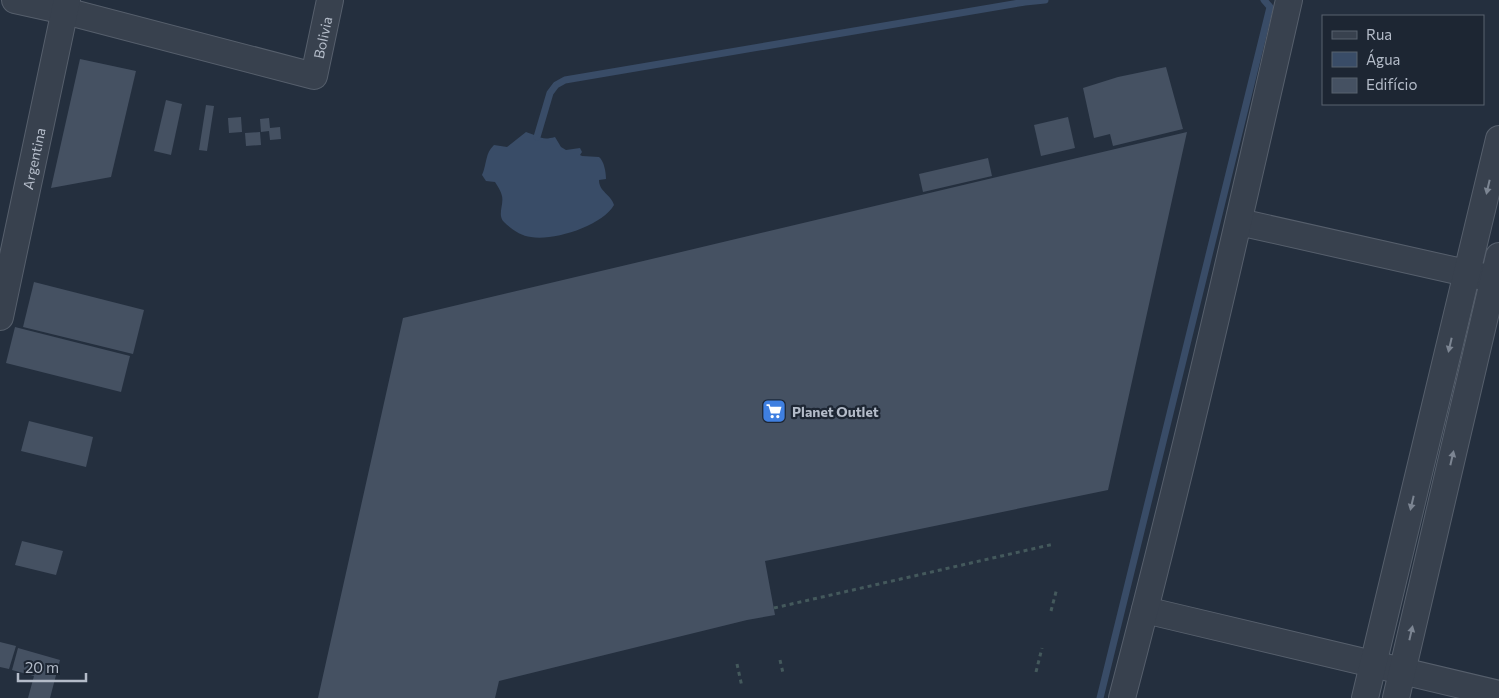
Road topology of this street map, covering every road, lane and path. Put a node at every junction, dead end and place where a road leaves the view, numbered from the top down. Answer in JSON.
{"nodes":[{"id":1,"x":16,"y":0,"type":"edge"},
{"id":2,"x":330,"y":0,"type":"edge"},
{"id":3,"x":1289,"y":0,"type":"edge"},
{"id":4,"x":66,"y":6,"type":"edge"},
{"id":5,"x":1499,"y":139,"type":"edge"},
{"id":6,"x":1239,"y":222,"type":"junction"},
{"id":7,"x":1497,"y":272,"type":"edge"},
{"id":8,"x":1467,"y":273,"type":"junction"},
{"id":9,"x":0,"y":317,"type":"edge"},
{"id":10,"x":1054,"y":544,"type":"dead end"},
{"id":11,"x":1057,"y":588,"type":"dead end"},
{"id":12,"x":774,"y":608,"type":"dead end"},
{"id":13,"x":1145,"y":610,"type":"junction"},
{"id":14,"x":1051,"y":611,"type":"dead end"},
{"id":15,"x":1042,"y":648,"type":"dead end"},
{"id":16,"x":780,"y":660,"type":"dead end"},
{"id":17,"x":736,"y":664,"type":"dead end"},
{"id":18,"x":1373,"y":664,"type":"junction"},
{"id":19,"x":1403,"y":671,"type":"junction"},
{"id":20,"x":783,"y":672,"type":"dead end"},
{"id":21,"x":1036,"y":672,"type":"dead end"},
{"id":22,"x":742,"y":687,"type":"dead end"},
{"id":23,"x":1499,"y":694,"type":"edge"},
{"id":24,"x":1122,"y":698,"type":"edge"},
{"id":25,"x":1365,"y":698,"type":"edge"},
{"id":26,"x":1396,"y":698,"type":"edge"}],
"edges":[{"from":1,"to":4,"type":"street"},
{"from":2,"to":4,"type":"street","name":"Bolivia"},
{"from":3,"to":6,"type":"street"},
{"from":4,"to":9,"type":"street","name":"Argentina"},
{"from":5,"to":8,"type":"street","one_way":true},
{"from":6,"to":8,"type":"street"},
{"from":6,"to":13,"type":"street"},
{"from":7,"to":8,"type":"street"},
{"from":19,"to":7,"type":"street","one_way":true},
{"from":8,"to":18,"type":"street","one_way":true},
{"from":10,"to":12,"type":"path"},
{"from":11,"to":14,"type":"path"},
{"from":13,"to":18,"type":"street"},
{"from":13,"to":24,"type":"street"},
{"from":15,"to":21,"type":"path"},
{"from":16,"to":20,"type":"path"},
{"from":17,"to":22,"type":"path"},
{"from":18,"to":19,"type":"street"},
{"from":18,"to":25,"type":"street"},
{"from":19,"to":23,"type":"street"},
{"from":19,"to":26,"type":"street"}]}
